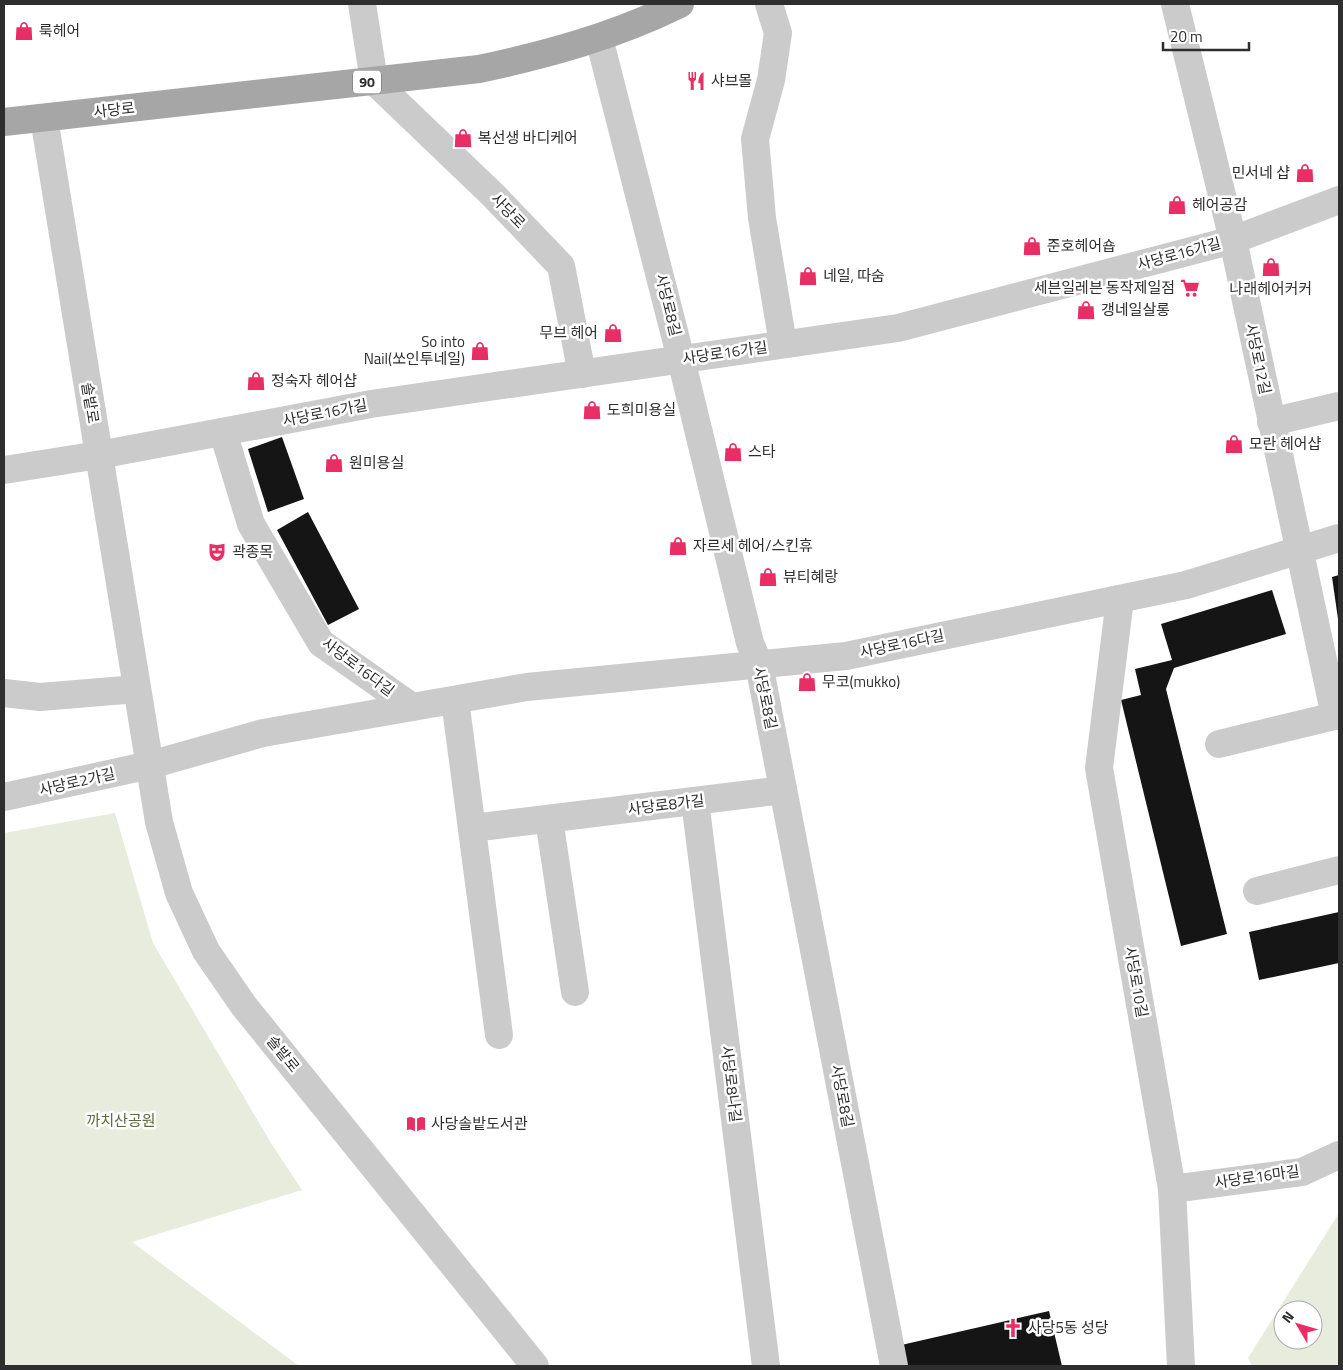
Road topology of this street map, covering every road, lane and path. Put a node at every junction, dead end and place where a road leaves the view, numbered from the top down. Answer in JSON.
{"nodes":[{"id":1,"x":362,"y":4,"type":"edge"},
{"id":2,"x":680,"y":4,"type":"edge"},
{"id":3,"x":769,"y":4,"type":"edge"},
{"id":4,"x":1175,"y":4,"type":"edge"},
{"id":5,"x":640,"y":12,"type":"edge"},
{"id":6,"x":599,"y":38,"type":"junction"},
{"id":7,"x":374,"y":81,"type":"junction"},
{"id":8,"x":44,"y":118,"type":"junction"},
{"id":9,"x":4,"y":122,"type":"edge"},
{"id":10,"x":1339,"y":200,"type":"edge"},
{"id":11,"x":1233,"y":240,"type":"junction"},
{"id":12,"x":783,"y":344,"type":"junction"},
{"id":13,"x":681,"y":359,"type":"junction"},
{"id":14,"x":582,"y":374,"type":"junction"},
{"id":15,"x":1339,"y":406,"type":"edge"},
{"id":16,"x":1271,"y":422,"type":"junction"},
{"id":17,"x":223,"y":432,"type":"junction"},
{"id":18,"x":99,"y":455,"type":"junction"},
{"id":19,"x":4,"y":470,"type":"edge"},
{"id":20,"x":1339,"y":538,"type":"edge"},
{"id":21,"x":1298,"y":551,"type":"junction"},
{"id":22,"x":1120,"y":599,"type":"junction"},
{"id":23,"x":759,"y":664,"type":"junction"},
{"id":24,"x":137,"y":689,"type":"junction"},
{"id":25,"x":4,"y":693,"type":"edge"},
{"id":26,"x":455,"y":700,"type":"junction"},
{"id":27,"x":412,"y":707,"type":"junction"},
{"id":28,"x":1337,"y":715,"type":"edge"},
{"id":29,"x":1219,"y":744,"type":"dead end"},
{"id":30,"x":150,"y":765,"type":"junction"},
{"id":31,"x":783,"y":790,"type":"junction"},
{"id":32,"x":4,"y":797,"type":"edge"},
{"id":33,"x":695,"y":801,"type":"junction"},
{"id":34,"x":549,"y":819,"type":"junction"},
{"id":35,"x":473,"y":828,"type":"junction"},
{"id":36,"x":1339,"y":870,"type":"edge"},
{"id":37,"x":1257,"y":890,"type":"dead end"},
{"id":38,"x":575,"y":992,"type":"dead end"},
{"id":39,"x":500,"y":1035,"type":"dead end"},
{"id":40,"x":1339,"y":1156,"type":"edge"},
{"id":41,"x":1172,"y":1189,"type":"junction"},
{"id":42,"x":535,"y":1366,"type":"edge"},
{"id":43,"x":766,"y":1366,"type":"edge"},
{"id":44,"x":894,"y":1366,"type":"edge"},
{"id":45,"x":1180,"y":1366,"type":"edge"}],
"edges":[{"from":1,"to":7,"type":"street"},
{"from":2,"to":5,"type":"main road","name":"사당로","number":"90"},
{"from":3,"to":12,"type":"street"},
{"from":4,"to":11,"type":"street","name":"사당로12길"},
{"from":5,"to":6,"type":"main road","name":"사당로","number":"90"},
{"from":6,"to":7,"type":"main road","name":"사당로","number":"90"},
{"from":6,"to":13,"type":"street","name":"사당로8길"},
{"from":7,"to":8,"type":"main road","name":"사당로","number":"90"},
{"from":7,"to":14,"type":"street","name":"사당로"},
{"from":8,"to":9,"type":"main road","name":"사당로","number":"90"},
{"from":8,"to":18,"type":"street","name":"솔밭로"},
{"from":10,"to":11,"type":"street","name":"사당로16가길"},
{"from":11,"to":12,"type":"street","name":"사당로16가길"},
{"from":11,"to":16,"type":"street","name":"사당로12길"},
{"from":12,"to":13,"type":"street","name":"사당로16가길"},
{"from":13,"to":14,"type":"street","name":"사당로16가길"},
{"from":13,"to":23,"type":"street","name":"사당로8길"},
{"from":14,"to":17,"type":"street","name":"사당로16가길"},
{"from":15,"to":16,"type":"street"},
{"from":16,"to":21,"type":"street","name":"사당로12길"},
{"from":17,"to":18,"type":"street","name":"사당로16가길"},
{"from":17,"to":27,"type":"street","name":"사당로16다길"},
{"from":18,"to":19,"type":"street","name":"사당로16가길"},
{"from":18,"to":24,"type":"street","name":"솔밭로"},
{"from":20,"to":21,"type":"street","name":"사당로16다길"},
{"from":21,"to":22,"type":"street","name":"사당로16다길"},
{"from":21,"to":28,"type":"street","name":"사당로12길"},
{"from":22,"to":23,"type":"street","name":"사당로16다길"},
{"from":22,"to":41,"type":"street","name":"사당로10길"},
{"from":23,"to":26,"type":"street","name":"사당로16다길"},
{"from":23,"to":31,"type":"street","name":"사당로8길"},
{"from":24,"to":25,"type":"street"},
{"from":24,"to":30,"type":"street","name":"솔밭로"},
{"from":26,"to":27,"type":"street","name":"사당로16다길"},
{"from":26,"to":35,"type":"street"},
{"from":27,"to":30,"type":"street","name":"사당로16다길"},
{"from":28,"to":29,"type":"street"},
{"from":30,"to":32,"type":"street","name":"사당로2가길"},
{"from":30,"to":42,"type":"street","name":"솔밭로"},
{"from":31,"to":33,"type":"street","name":"사당로8가길"},
{"from":31,"to":44,"type":"street","name":"사당로8길"},
{"from":33,"to":34,"type":"street","name":"사당로8가길"},
{"from":33,"to":43,"type":"street","name":"사당로8나길"},
{"from":34,"to":35,"type":"street","name":"사당로8가길"},
{"from":34,"to":38,"type":"street"},
{"from":35,"to":39,"type":"street"},
{"from":36,"to":37,"type":"street"},
{"from":40,"to":41,"type":"street","name":"사당로16마길"},
{"from":41,"to":45,"type":"street","name":"사당로10길"}]}
